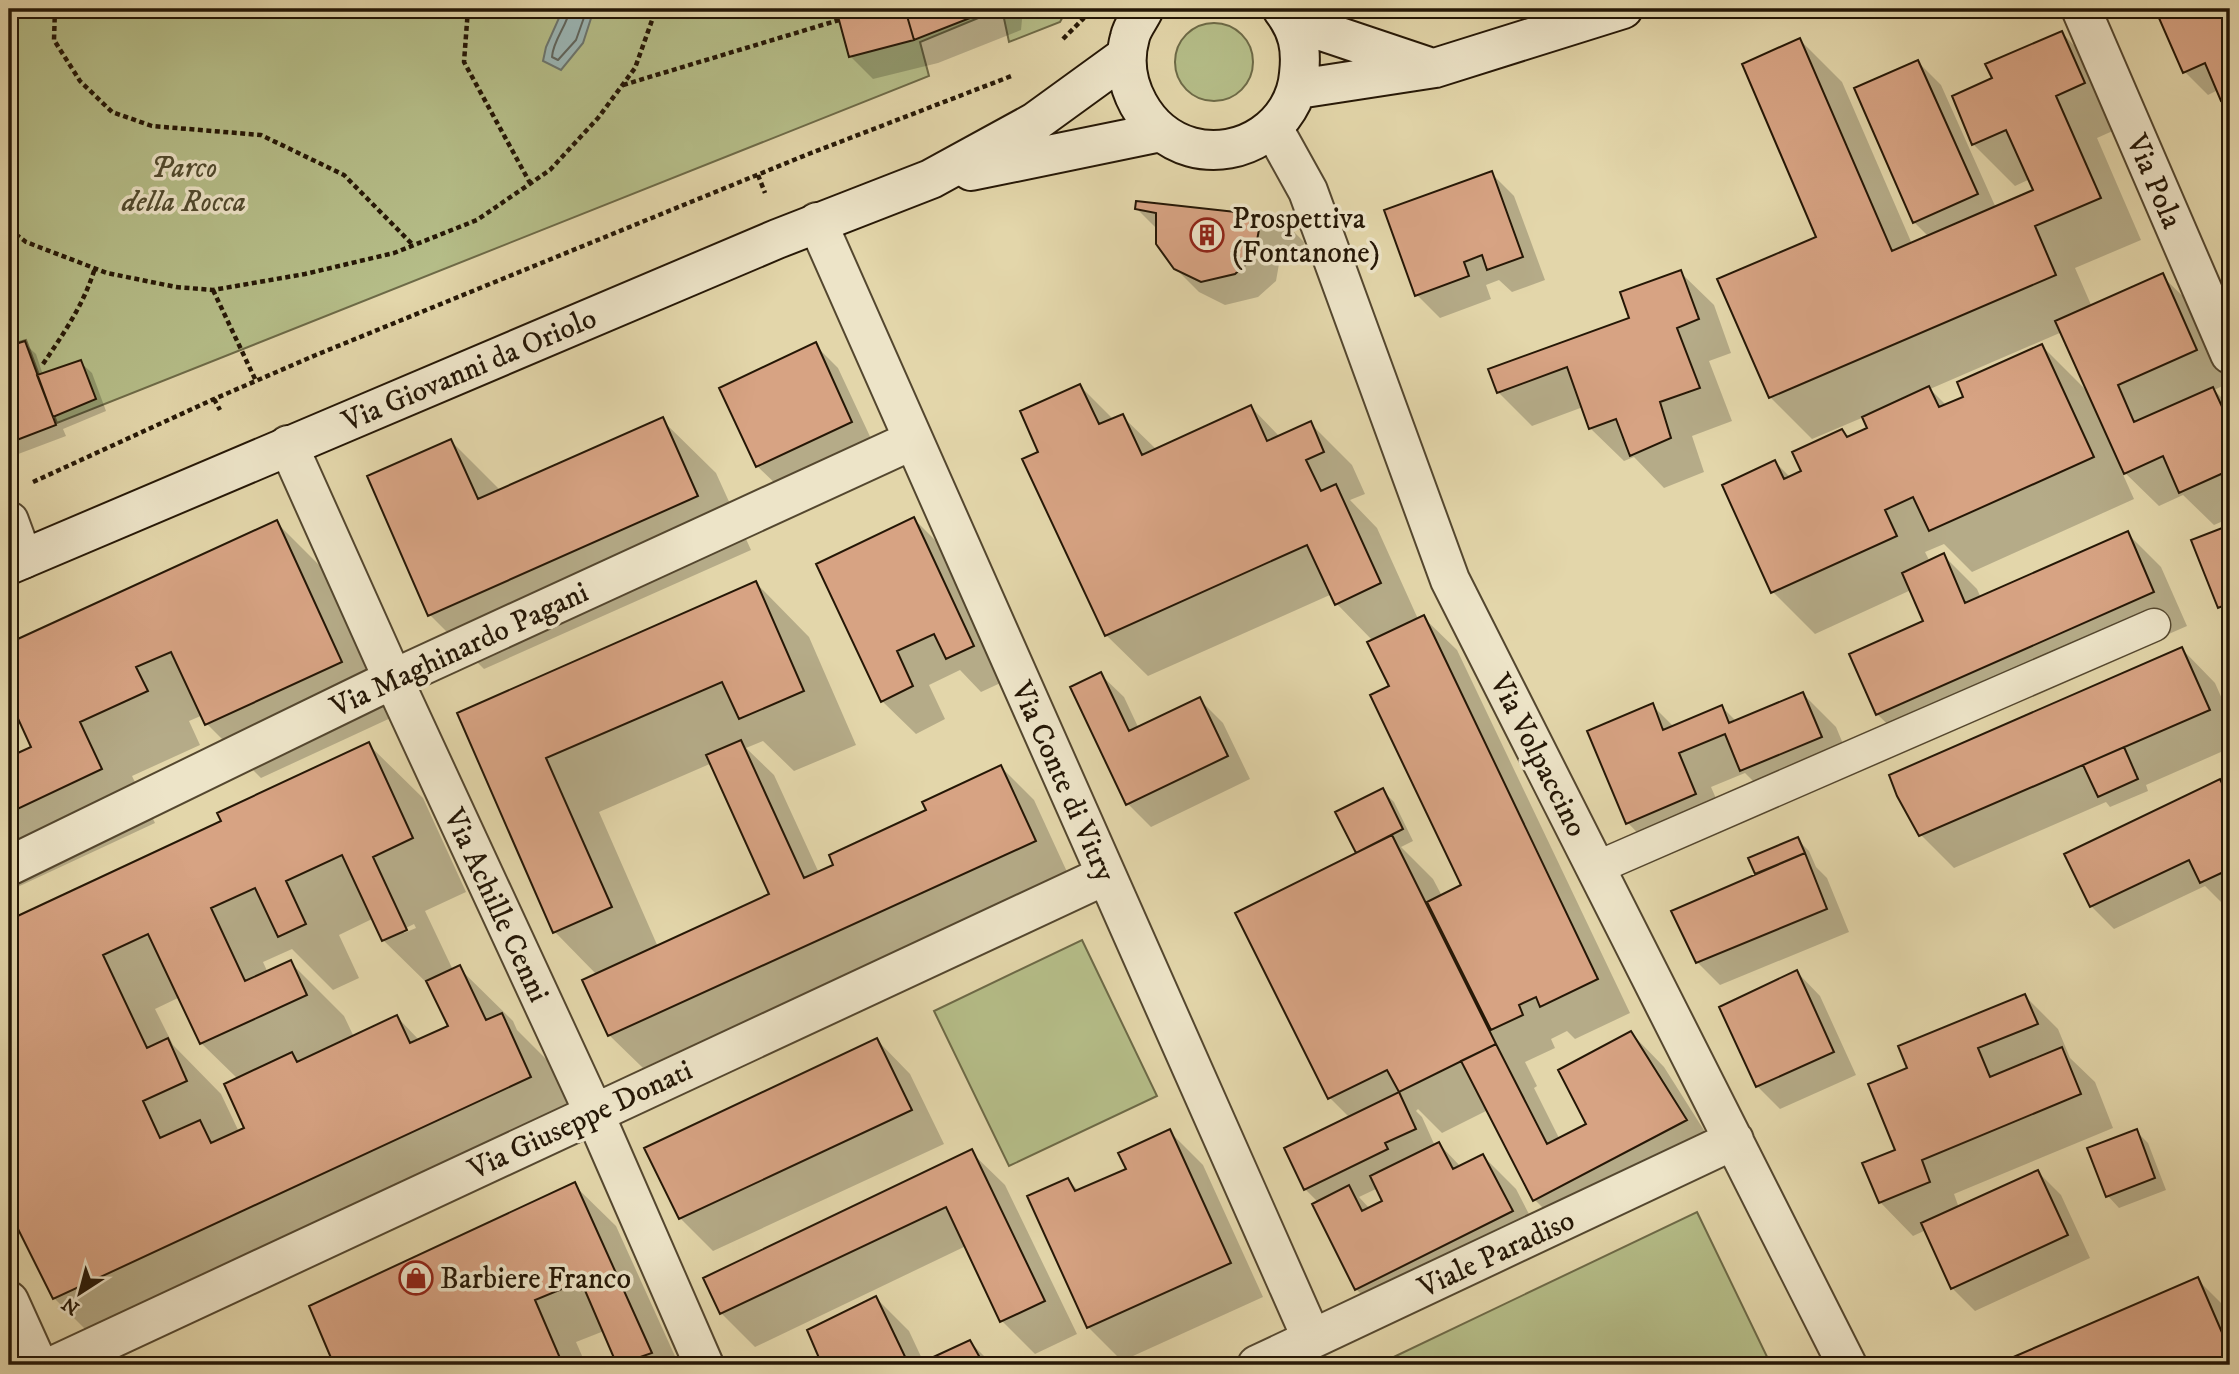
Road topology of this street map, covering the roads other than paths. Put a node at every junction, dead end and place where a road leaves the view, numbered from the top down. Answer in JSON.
{"nodes":[{"id":1,"x":1144,"y":9,"type":"edge"},
{"id":2,"x":1623,"y":9,"type":"edge"},
{"id":3,"x":2081,"y":9,"type":"edge"},
{"id":4,"x":1287,"y":15,"type":"edge"},
{"id":5,"x":1126,"y":56,"type":"junction"},
{"id":6,"x":1435,"y":68,"type":"junction"},
{"id":7,"x":1298,"y":89,"type":"junction"},
{"id":8,"x":1273,"y":128,"type":"junction"},
{"id":9,"x":1161,"y":132,"type":"junction"},
{"id":10,"x":931,"y":179,"type":"junction"},
{"id":11,"x":817,"y":222,"type":"junction"},
{"id":12,"x":2230,"y":354,"type":"edge"},
{"id":13,"x":913,"y":440,"type":"junction"},
{"id":14,"x":288,"y":445,"type":"junction"},
{"id":15,"x":9,"y":521,"type":"edge"},
{"id":16,"x":16,"y":562,"type":"edge"},
{"id":17,"x":2154,"y":625,"type":"dead end"},
{"id":18,"x":393,"y":679,"type":"junction"},
{"id":19,"x":9,"y":866,"type":"edge"},
{"id":20,"x":1596,"y":868,"type":"junction"},
{"id":21,"x":1106,"y":875,"type":"junction"},
{"id":22,"x":593,"y":1113,"type":"junction"},
{"id":23,"x":1734,"y":1140,"type":"junction"},
{"id":24,"x":9,"y":1301,"type":"edge"},
{"id":25,"x":1312,"y":1339,"type":"junction"},
{"id":26,"x":38,"y":1365,"type":"edge"},
{"id":27,"x":55,"y":1365,"type":"edge"},
{"id":28,"x":704,"y":1365,"type":"edge"},
{"id":29,"x":1257,"y":1365,"type":"edge"},
{"id":30,"x":1847,"y":1365,"type":"edge"}],
"edges":[{"from":1,"to":5,"type":"street"},
{"from":2,"to":6,"type":"street"},
{"from":3,"to":12,"type":"street","name":"Via Pola"},
{"from":4,"to":6,"type":"street"},
{"from":4,"to":7,"type":"street"},
{"from":5,"to":9,"type":"street"},
{"from":5,"to":10,"type":"street","name":"Via Giovanni da Oriolo"},
{"from":6,"to":7,"type":"street"},
{"from":7,"to":8,"type":"street"},
{"from":8,"to":9,"type":"street"},
{"from":8,"to":20,"type":"street","name":"Via Volpaccino"},
{"from":9,"to":10,"type":"street","name":"Via Giovanni da Oriolo"},
{"from":10,"to":11,"type":"street","name":"Via Giovanni da Oriolo"},
{"from":11,"to":13,"type":"street","name":"Via Conte di Vitry"},
{"from":11,"to":14,"type":"street","name":"Via Giovanni da Oriolo"},
{"from":13,"to":18,"type":"street","name":"Via Maghinardo Pagani"},
{"from":13,"to":21,"type":"street","name":"Via Conte di Vitry"},
{"from":14,"to":16,"type":"street","name":"Via Giovanni da Oriolo"},
{"from":14,"to":18,"type":"street","name":"Via Achille Cenni"},
{"from":15,"to":16,"type":"street"},
{"from":17,"to":20,"type":"lane"},
{"from":18,"to":19,"type":"street","name":"Via Maghinardo Pagani"},
{"from":18,"to":22,"type":"street","name":"Via Achille Cenni"},
{"from":20,"to":23,"type":"street","name":"Via Volpaccino"},
{"from":21,"to":22,"type":"street","name":"Via Giuseppe Donati"},
{"from":21,"to":25,"type":"street","name":"Via Conte di Vitry"},
{"from":22,"to":27,"type":"street","name":"Via Giuseppe Donati"},
{"from":22,"to":28,"type":"street","name":"Via Achille Cenni"},
{"from":23,"to":25,"type":"street","name":"Viale Paradiso"},
{"from":23,"to":30,"type":"street","name":"Via Volpaccino"},
{"from":24,"to":26,"type":"street"},
{"from":25,"to":29,"type":"street","name":"Viale Paradiso"}]}
